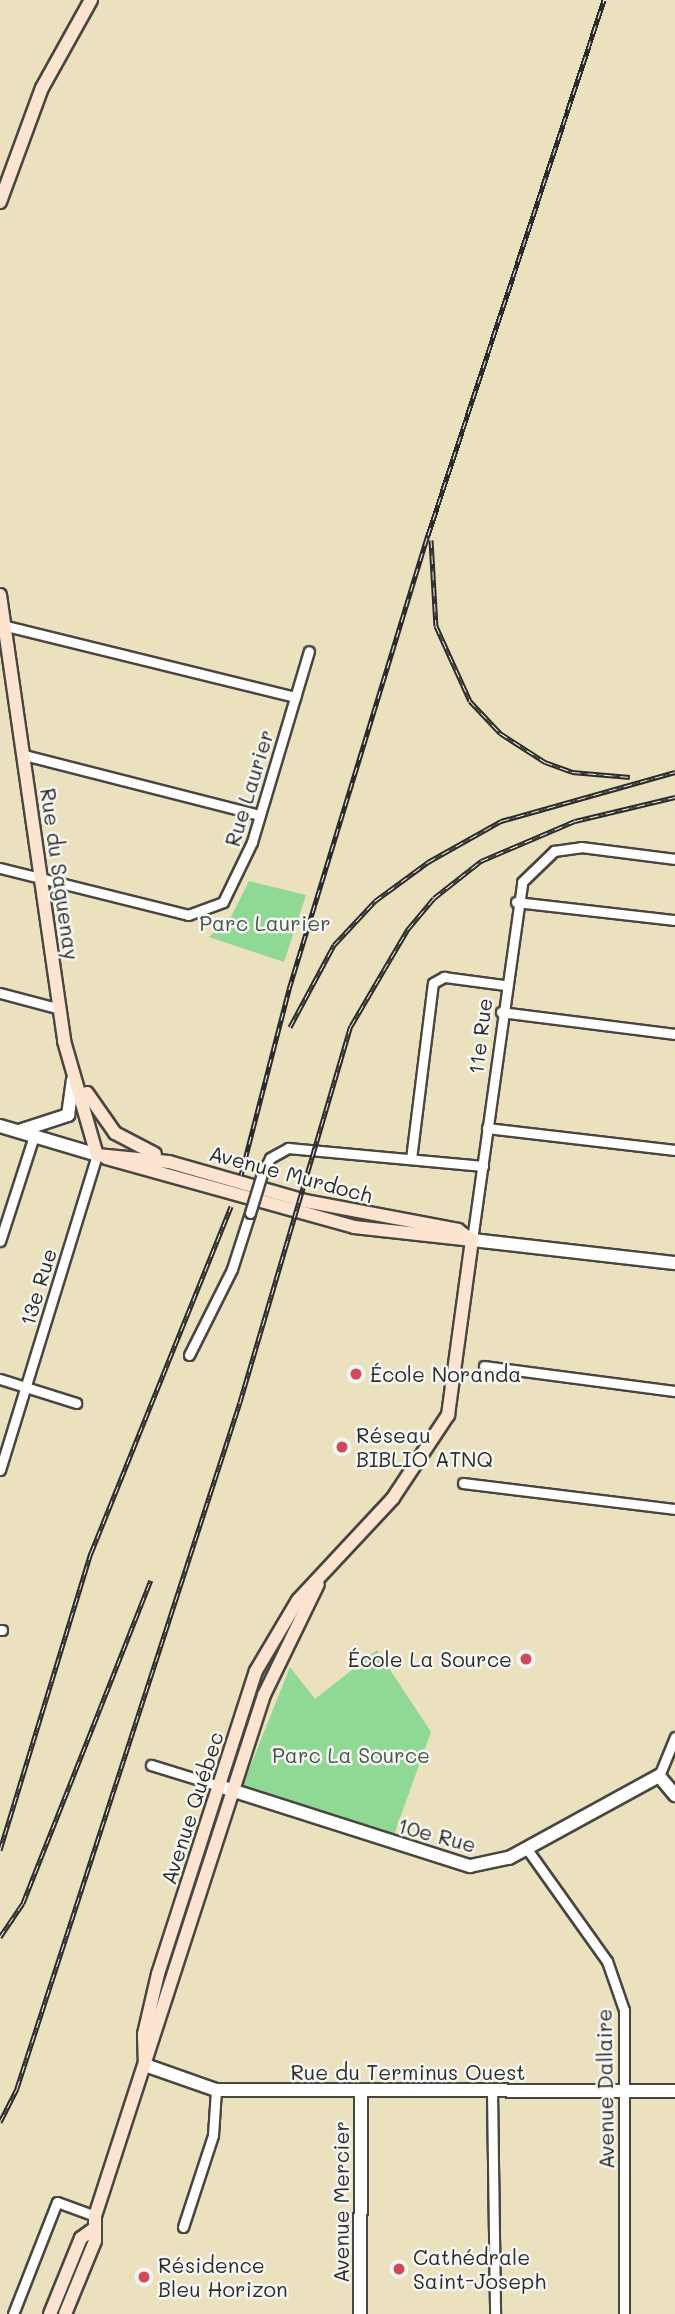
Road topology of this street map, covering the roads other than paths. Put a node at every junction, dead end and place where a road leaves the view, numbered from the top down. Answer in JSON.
{"nodes":[{"id":1,"x":91,"y":0,"type":"edge"},
{"id":2,"x":0,"y":202,"type":"edge"},
{"id":3,"x":0,"y":595,"type":"edge"},
{"id":4,"x":6,"y":625,"type":"junction"},
{"id":5,"x":309,"y":651,"type":"dead end"},
{"id":6,"x":295,"y":697,"type":"junction"},
{"id":7,"x":24,"y":755,"type":"junction"},
{"id":8,"x":259,"y":815,"type":"junction"},
{"id":9,"x":675,"y":859,"type":"edge"},
{"id":10,"x":0,"y":868,"type":"edge"},
{"id":11,"x":42,"y":879,"type":"junction"},
{"id":12,"x":516,"y":902,"type":"junction"},
{"id":13,"x":675,"y":920,"type":"edge"},
{"id":14,"x":504,"y":985,"type":"junction"},
{"id":15,"x":0,"y":993,"type":"edge"},
{"id":16,"x":60,"y":1009,"type":"junction"},
{"id":17,"x":501,"y":1012,"type":"junction"},
{"id":18,"x":675,"y":1034,"type":"edge"},
{"id":19,"x":71,"y":1063,"type":"junction"},
{"id":20,"x":0,"y":1126,"type":"edge"},
{"id":21,"x":487,"y":1128,"type":"junction"},
{"id":22,"x":19,"y":1131,"type":"junction"},
{"id":23,"x":34,"y":1136,"type":"junction"},
{"id":24,"x":675,"y":1150,"type":"edge"},
{"id":25,"x":97,"y":1155,"type":"junction"},
{"id":26,"x":411,"y":1159,"type":"junction"},
{"id":27,"x":181,"y":1165,"type":"junction"},
{"id":28,"x":483,"y":1166,"type":"junction"},
{"id":29,"x":472,"y":1240,"type":"junction"},
{"id":30,"x":0,"y":1241,"type":"edge"},
{"id":31,"x":675,"y":1263,"type":"edge"},
{"id":32,"x":189,"y":1355,"type":"dead end"},
{"id":33,"x":484,"y":1366,"type":"dead end"},
{"id":34,"x":0,"y":1379,"type":"edge"},
{"id":35,"x":25,"y":1387,"type":"junction"},
{"id":36,"x":675,"y":1391,"type":"edge"},
{"id":37,"x":76,"y":1403,"type":"dead end"},
{"id":38,"x":0,"y":1470,"type":"edge"},
{"id":39,"x":463,"y":1483,"type":"dead end"},
{"id":40,"x":675,"y":1509,"type":"edge"},
{"id":41,"x":319,"y":1581,"type":"junction"},
{"id":42,"x":675,"y":1737,"type":"edge"},
{"id":43,"x":150,"y":1765,"type":"dead end"},
{"id":44,"x":659,"y":1776,"type":"junction"},
{"id":45,"x":219,"y":1786,"type":"junction"},
{"id":46,"x":233,"y":1791,"type":"junction"},
{"id":47,"x":675,"y":1795,"type":"edge"},
{"id":48,"x":527,"y":1849,"type":"junction"},
{"id":49,"x":145,"y":2065,"type":"junction"},
{"id":50,"x":216,"y":2090,"type":"junction"},
{"id":51,"x":361,"y":2091,"type":"junction"},
{"id":52,"x":492,"y":2091,"type":"junction"},
{"id":53,"x":675,"y":2091,"type":"edge"},
{"id":54,"x":625,"y":2092,"type":"junction"},
{"id":55,"x":95,"y":2216,"type":"junction"},
{"id":56,"x":183,"y":2227,"type":"dead end"},
{"id":57,"x":92,"y":2230,"type":"junction"},
{"id":58,"x":13,"y":2314,"type":"edge"},
{"id":59,"x":50,"y":2314,"type":"edge"},
{"id":60,"x":65,"y":2314,"type":"edge"},
{"id":61,"x":360,"y":2314,"type":"edge"},
{"id":62,"x":495,"y":2314,"type":"edge"},
{"id":63,"x":624,"y":2314,"type":"edge"}],
"edges":[{"from":1,"to":2,"type":"main road"},
{"from":3,"to":4,"type":"main road","name":"Rue du Saguenay"},
{"from":4,"to":6,"type":"street"},
{"from":4,"to":7,"type":"main road","name":"Rue du Saguenay"},
{"from":5,"to":6,"type":"street","name":"Rue Laurier"},
{"from":6,"to":8,"type":"street","name":"Rue Laurier"},
{"from":7,"to":8,"type":"street"},
{"from":7,"to":11,"type":"main road","name":"Rue du Saguenay"},
{"from":8,"to":11,"type":"street","name":"Rue Laurier"},
{"from":9,"to":12,"type":"street","name":"11e Rue"},
{"from":10,"to":11,"type":"street"},
{"from":11,"to":16,"type":"main road","name":"Rue du Saguenay"},
{"from":12,"to":13,"type":"street"},
{"from":12,"to":14,"type":"street","name":"11e Rue"},
{"from":14,"to":17,"type":"street","name":"11e Rue"},
{"from":14,"to":26,"type":"street"},
{"from":15,"to":16,"type":"street"},
{"from":16,"to":19,"type":"main road","name":"Rue du Saguenay"},
{"from":17,"to":18,"type":"street"},
{"from":17,"to":21,"type":"street","name":"11e Rue"},
{"from":19,"to":22,"type":"street"},
{"from":19,"to":25,"type":"main road","name":"Rue du Saguenay"},
{"from":19,"to":27,"type":"main road"},
{"from":20,"to":22,"type":"street","name":"Avenue Murdoch"},
{"from":21,"to":24,"type":"street"},
{"from":21,"to":28,"type":"street","name":"11e Rue"},
{"from":22,"to":23,"type":"street","name":"Avenue Murdoch"},
{"from":23,"to":25,"type":"street","name":"Avenue Murdoch"},
{"from":23,"to":30,"type":"street"},
{"from":25,"to":27,"type":"main road","name":"Avenue Murdoch"},
{"from":25,"to":29,"type":"main road","name":"Avenue Murdoch"},
{"from":25,"to":35,"type":"street","name":"13e Rue"},
{"from":26,"to":28,"type":"street"},
{"from":26,"to":32,"type":"street","bridge":true},
{"from":27,"to":29,"type":"main road","name":"Avenue Murdoch"},
{"from":28,"to":29,"type":"street","name":"11e Rue"},
{"from":29,"to":31,"type":"street","name":"Avenue Murdoch"},
{"from":29,"to":41,"type":"main road","name":"Avenue Québec"},
{"from":33,"to":36,"type":"street"},
{"from":34,"to":35,"type":"street"},
{"from":35,"to":37,"type":"street"},
{"from":35,"to":38,"type":"street","name":"13e Rue"},
{"from":39,"to":40,"type":"street"},
{"from":41,"to":45,"type":"main road","name":"Avenue Québec"},
{"from":41,"to":46,"type":"main road","name":"Avenue Québec"},
{"from":42,"to":44,"type":"street"},
{"from":43,"to":45,"type":"street","name":"10e Rue"},
{"from":44,"to":47,"type":"street"},
{"from":44,"to":48,"type":"street","name":"10e Rue"},
{"from":45,"to":46,"type":"street","name":"10e Rue"},
{"from":45,"to":49,"type":"main road","name":"Avenue Québec"},
{"from":46,"to":48,"type":"street","name":"10e Rue"},
{"from":46,"to":49,"type":"main road","name":"Avenue Québec"},
{"from":48,"to":54,"type":"street","name":"Avenue Dallaire"},
{"from":49,"to":50,"type":"street","name":"Rue du Terminus Ouest"},
{"from":49,"to":55,"type":"main road","name":"Avenue Québec"},
{"from":50,"to":51,"type":"street","name":"Rue du Terminus Ouest"},
{"from":50,"to":56,"type":"street"},
{"from":51,"to":52,"type":"street","name":"Rue du Terminus Ouest"},
{"from":51,"to":61,"type":"street","name":"Avenue Mercier"},
{"from":52,"to":54,"type":"street","name":"Rue du Terminus Ouest"},
{"from":52,"to":62,"type":"street"},
{"from":53,"to":54,"type":"street","name":"Rue du Terminus Ouest"},
{"from":54,"to":63,"type":"street","name":"Avenue Dallaire"},
{"from":55,"to":57,"type":"main road","name":"Avenue Québec"},
{"from":55,"to":58,"type":"street"},
{"from":57,"to":59,"type":"main road","name":"Avenue Québec"},
{"from":57,"to":60,"type":"main road","name":"Avenue Québec"}]}
